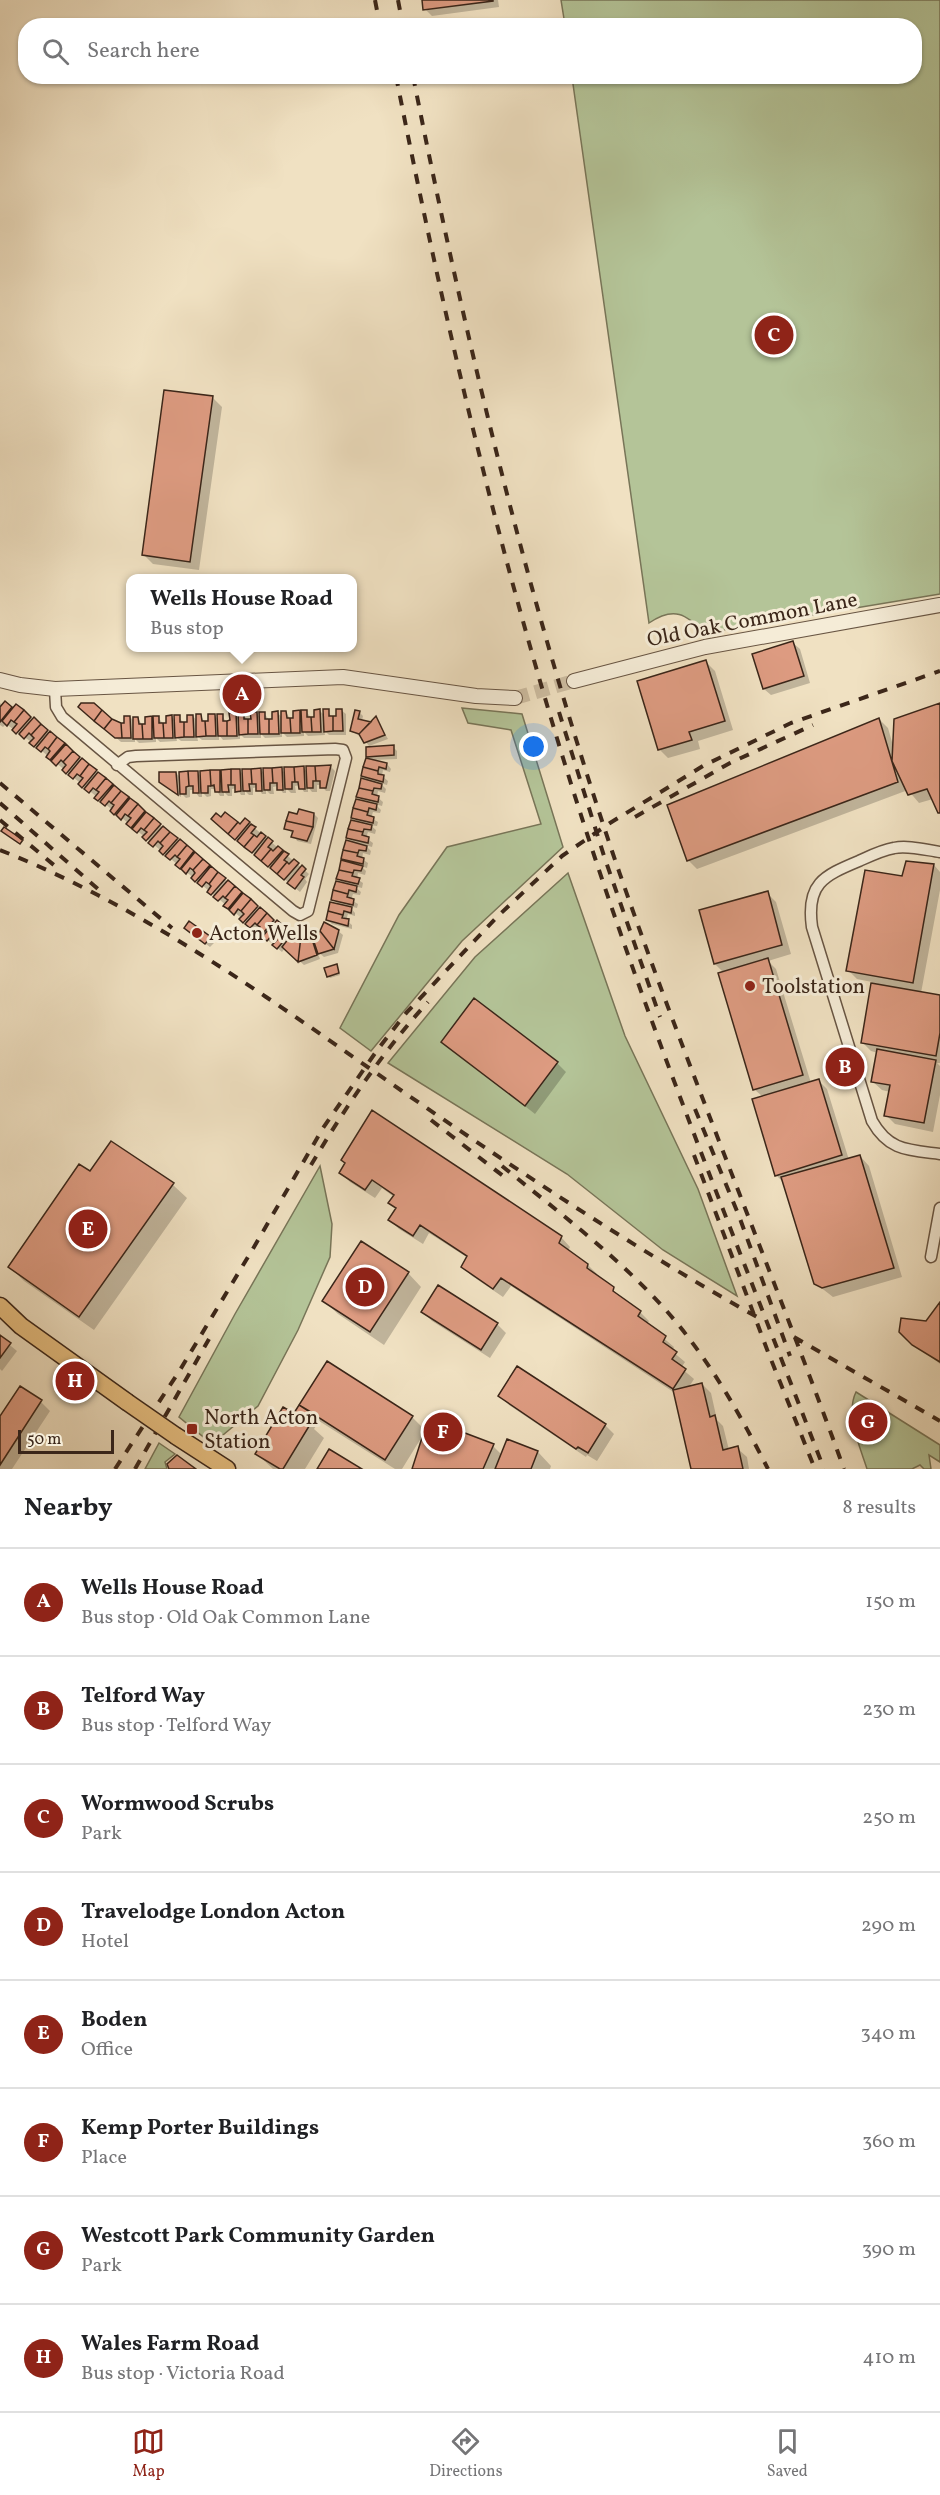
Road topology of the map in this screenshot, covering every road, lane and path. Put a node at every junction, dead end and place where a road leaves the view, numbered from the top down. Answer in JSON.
{"nodes":[{"id":1,"x":940,"y":605,"type":"edge"},
{"id":2,"x":0,"y":680,"type":"edge"},
{"id":3,"x":574,"y":681,"type":"tunnel mouth"},
{"id":4,"x":55,"y":689,"type":"junction"},
{"id":5,"x":515,"y":698,"type":"tunnel mouth"},
{"id":6,"x":117,"y":765,"type":"junction"},
{"id":7,"x":940,"y":852,"type":"edge"},
{"id":8,"x":940,"y":1154,"type":"edge"},
{"id":9,"x":940,"y":1208,"type":"edge"},
{"id":10,"x":931,"y":1257,"type":"dead end"},
{"id":11,"x":0,"y":1306,"type":"edge"},
{"id":12,"x":227,"y":1469,"type":"edge"}],
"edges":[{"from":1,"to":3,"type":"street","name":"Old Oak Common Lane"},
{"from":2,"to":4,"type":"street"},
{"from":4,"to":5,"type":"street"},
{"from":4,"to":6,"type":"street"},
{"from":6,"to":6,"type":"street"},
{"from":7,"to":8,"type":"street"},
{"from":9,"to":10,"type":"street"},
{"from":11,"to":12,"type":"main road","bridge":true}]}
